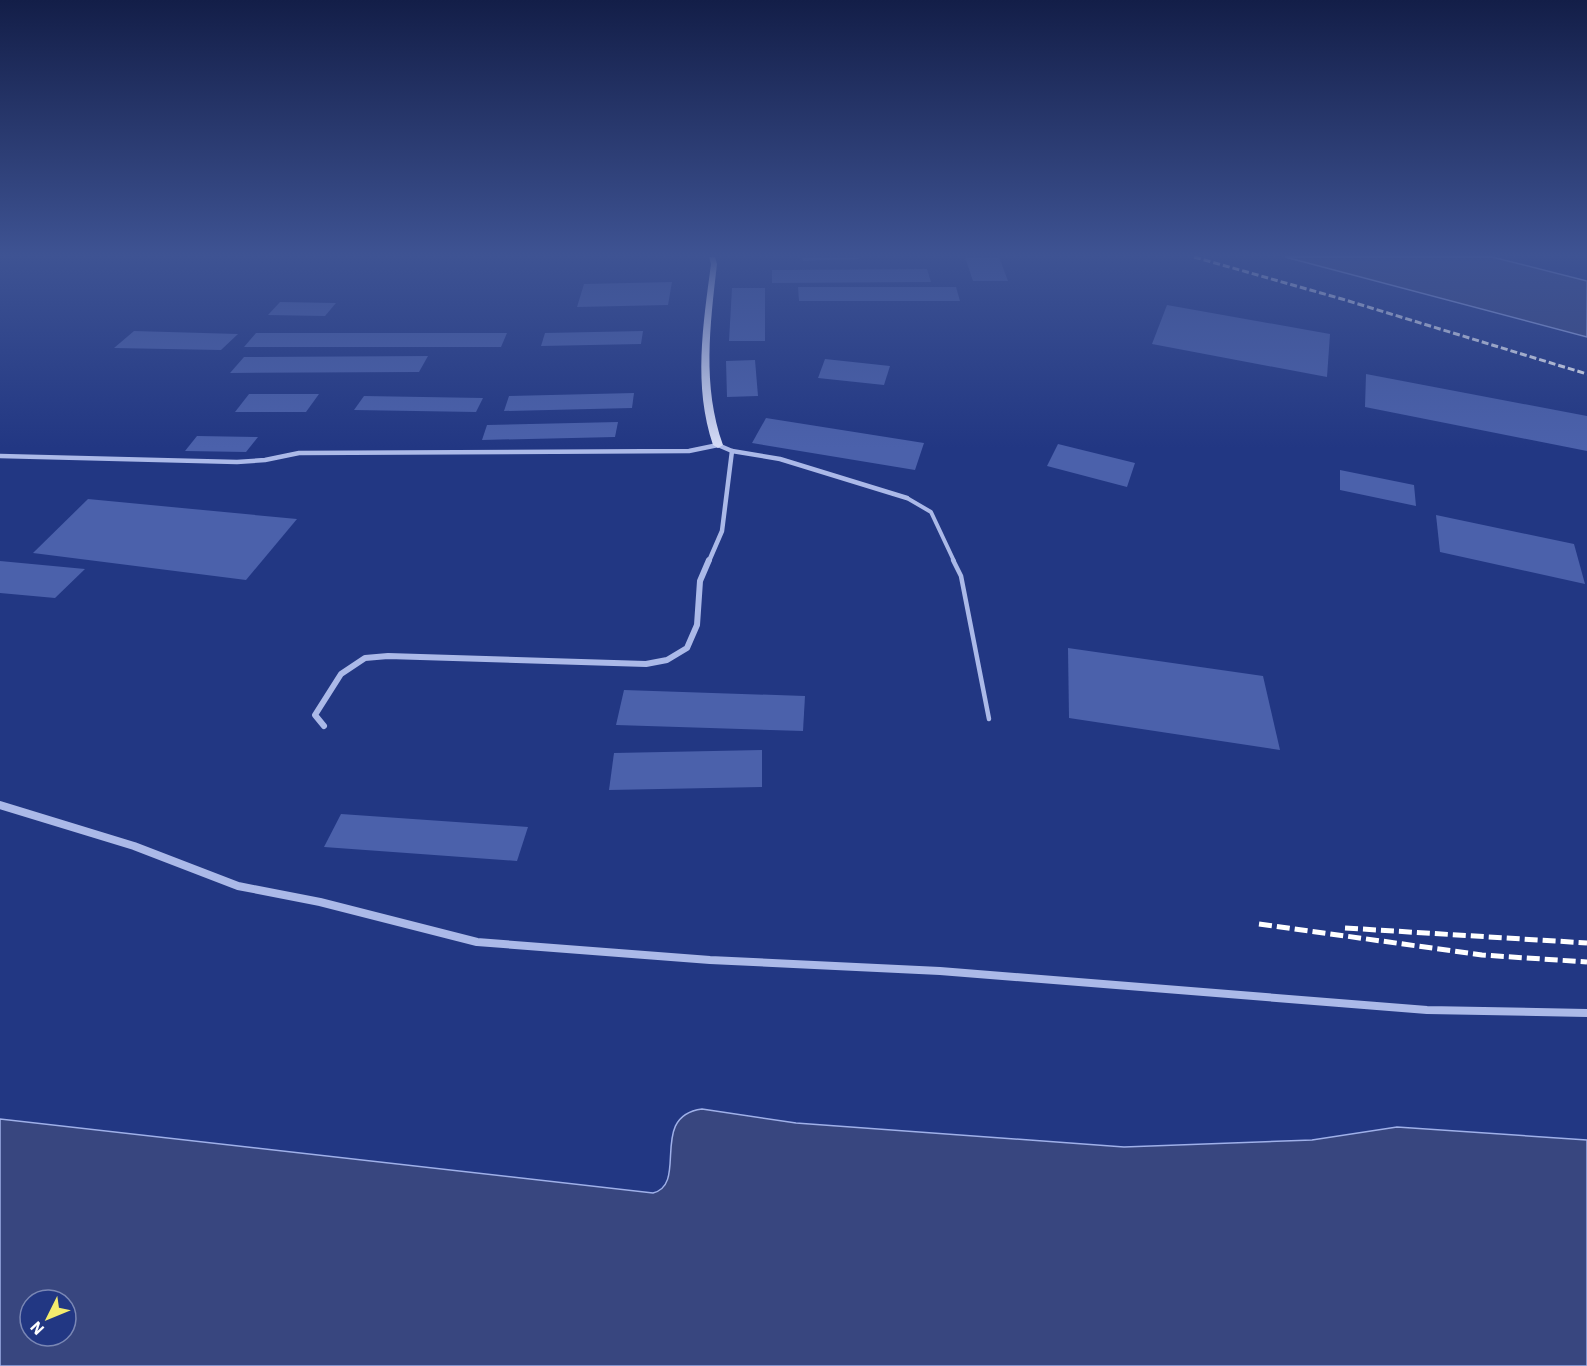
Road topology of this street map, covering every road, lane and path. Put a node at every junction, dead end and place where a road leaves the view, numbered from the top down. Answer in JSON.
{"nodes":[{"id":1,"x":708,"y":321,"type":"edge"},
{"id":2,"x":718,"y":445,"type":"junction"},
{"id":3,"x":732,"y":451,"type":"junction"},
{"id":4,"x":0,"y":456,"type":"edge"},
{"id":5,"x":907,"y":498,"type":"joint"},
{"id":6,"x":989,"y":720,"type":"dead end"},
{"id":7,"x":324,"y":726,"type":"dead end"},
{"id":8,"x":0,"y":805,"type":"edge"},
{"id":9,"x":1587,"y":1013,"type":"edge"}],
"edges":[{"from":1,"to":2,"type":"street"},
{"from":2,"to":3,"type":"street"},
{"from":2,"to":4,"type":"street"},
{"from":3,"to":5,"type":"street"},
{"from":3,"to":7,"type":"street"},
{"from":5,"to":6,"type":"lane"},
{"from":8,"to":9,"type":"street"}]}
